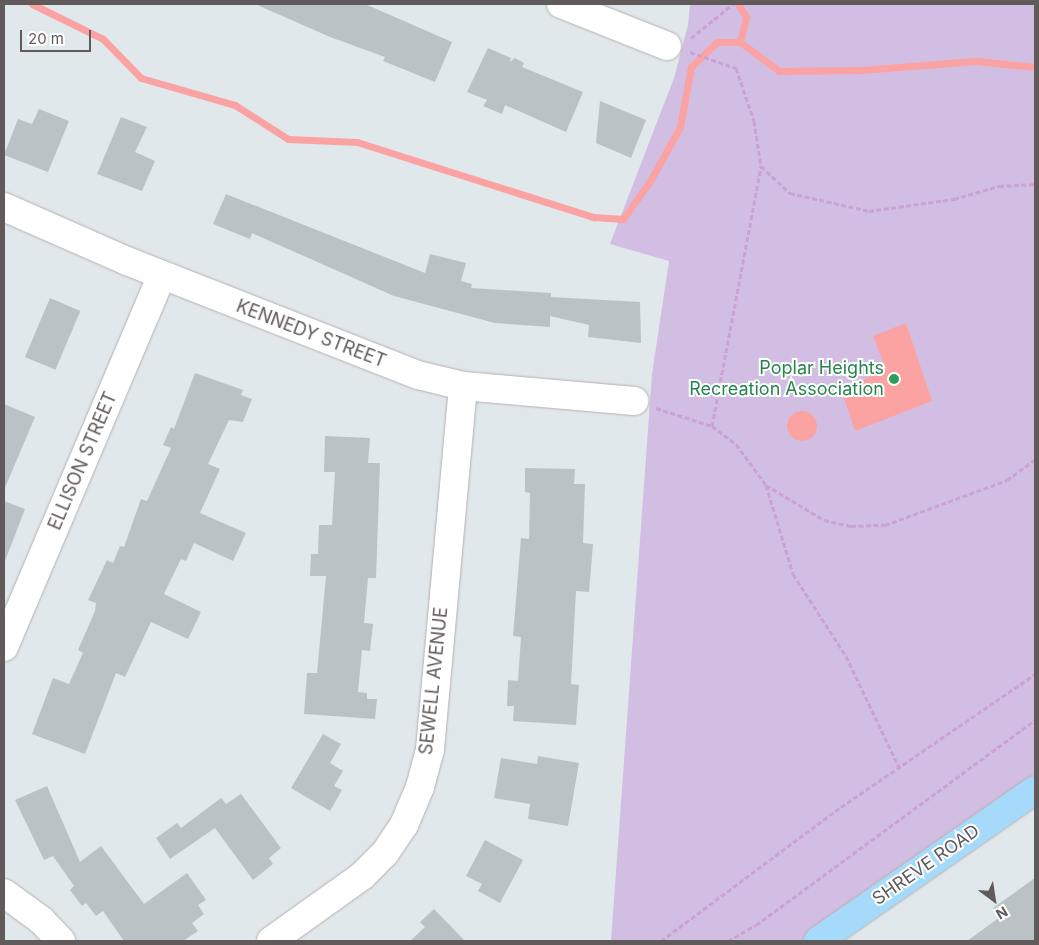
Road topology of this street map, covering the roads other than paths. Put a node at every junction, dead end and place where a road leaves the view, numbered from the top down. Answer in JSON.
{"nodes":[{"id":1,"x":562,"y":4,"type":"edge"},
{"id":2,"x":680,"y":47,"type":"road end"},
{"id":3,"x":4,"y":207,"type":"edge"},
{"id":4,"x":162,"y":275,"type":"junction"},
{"id":5,"x":463,"y":386,"type":"junction"},
{"id":6,"x":634,"y":401,"type":"road end"},
{"id":7,"x":4,"y":648,"type":"edge"},
{"id":8,"x":1035,"y":790,"type":"edge"},
{"id":9,"x":4,"y":893,"type":"edge"},
{"id":10,"x":60,"y":941,"type":"edge"},
{"id":11,"x":271,"y":941,"type":"edge"},
{"id":12,"x":818,"y":941,"type":"edge"}],
"edges":[{"from":1,"to":2,"type":"street"},
{"from":3,"to":4,"type":"street","name":"KENNEDY STREET"},
{"from":4,"to":5,"type":"street","name":"KENNEDY STREET"},
{"from":4,"to":7,"type":"street","name":"ELLISON STREET"},
{"from":5,"to":6,"type":"street","name":"KENNEDY STREET"},
{"from":5,"to":11,"type":"street","name":"SEWELL AVENUE"},
{"from":8,"to":12,"type":"main road","name":"SHREVE ROAD"},
{"from":9,"to":10,"type":"street"}]}
